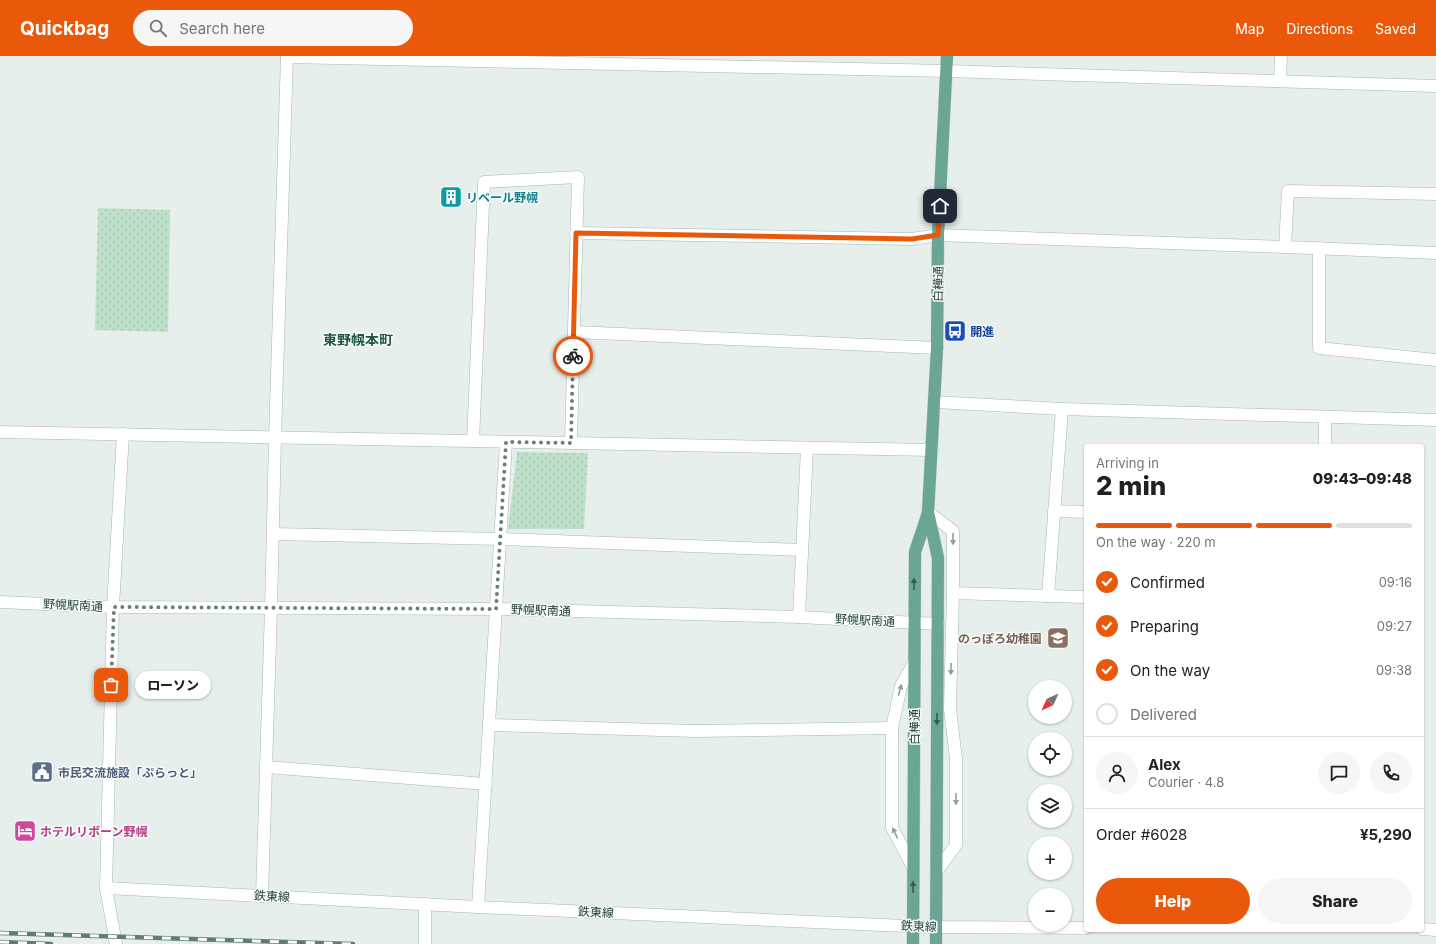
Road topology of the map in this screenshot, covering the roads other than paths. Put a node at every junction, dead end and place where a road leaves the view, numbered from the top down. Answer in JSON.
{"nodes":[{"id":1,"x":287,"y":56,"type":"edge"},
{"id":2,"x":947,"y":56,"type":"edge"},
{"id":3,"x":1281,"y":56,"type":"edge"},
{"id":4,"x":422,"y":58,"type":"edge"},
{"id":5,"x":522,"y":59,"type":"edge"},
{"id":6,"x":946,"y":72,"type":"junction"},
{"id":7,"x":1280,"y":81,"type":"junction"},
{"id":8,"x":1436,"y":86,"type":"edge"},
{"id":9,"x":1436,"y":194,"type":"edge"},
{"id":10,"x":576,"y":233,"type":"junction"},
{"id":11,"x":938,"y":235,"type":"junction"},
{"id":12,"x":1285,"y":247,"type":"junction"},
{"id":13,"x":1319,"y":248,"type":"junction"},
{"id":14,"x":1436,"y":253,"type":"edge"},
{"id":15,"x":574,"y":332,"type":"junction"},
{"id":16,"x":937,"y":348,"type":"junction"},
{"id":17,"x":1436,"y":360,"type":"edge"},
{"id":18,"x":934,"y":402,"type":"junction"},
{"id":19,"x":1062,"y":409,"type":"junction"},
{"id":20,"x":1325,"y":417,"type":"junction"},
{"id":21,"x":1436,"y":420,"type":"edge"},
{"id":22,"x":0,"y":432,"type":"edge"},
{"id":23,"x":123,"y":434,"type":"junction"},
{"id":24,"x":275,"y":438,"type":"junction"},
{"id":25,"x":473,"y":441,"type":"junction"},
{"id":26,"x":506,"y":442,"type":"junction"},
{"id":27,"x":571,"y":443,"type":"junction"},
{"id":28,"x":1325,"y":444,"type":"edge"},
{"id":29,"x":808,"y":448,"type":"junction"},
{"id":30,"x":932,"y":450,"type":"junction"},
{"id":31,"x":1054,"y":511,"type":"junction"},
{"id":32,"x":928,"y":512,"type":"junction"},
{"id":33,"x":1084,"y":512,"type":"edge"},
{"id":34,"x":274,"y":534,"type":"junction"},
{"id":35,"x":500,"y":539,"type":"junction"},
{"id":36,"x":801,"y":550,"type":"junction"},
{"id":37,"x":953,"y":593,"type":"junction"},
{"id":38,"x":1048,"y":596,"type":"junction"},
{"id":39,"x":1084,"y":597,"type":"edge"},
{"id":40,"x":0,"y":602,"type":"edge"},
{"id":41,"x":114,"y":607,"type":"junction"},
{"id":42,"x":271,"y":609,"type":"junction"},
{"id":43,"x":496,"y":609,"type":"junction"},
{"id":44,"x":799,"y":617,"type":"junction"},
{"id":45,"x":914,"y":622,"type":"junction"},
{"id":46,"x":938,"y":624,"type":"junction"},
{"id":47,"x":914,"y":663,"type":"junction"},
{"id":48,"x":489,"y":725,"type":"junction"},
{"id":49,"x":892,"y":728,"type":"junction"},
{"id":50,"x":266,"y":767,"type":"junction"},
{"id":51,"x":486,"y":784,"type":"junction"},
{"id":52,"x":913,"y":867,"type":"junction"},
{"id":53,"x":936,"y":872,"type":"junction"},
{"id":54,"x":106,"y":888,"type":"junction"},
{"id":55,"x":262,"y":896,"type":"junction"},
{"id":56,"x":425,"y":904,"type":"junction"},
{"id":57,"x":478,"y":907,"type":"junction"},
{"id":58,"x":913,"y":926,"type":"junction"},
{"id":59,"x":936,"y":927,"type":"junction"},
{"id":60,"x":1084,"y":928,"type":"edge"},
{"id":61,"x":1424,"y":930,"type":"edge"},
{"id":62,"x":1436,"y":930,"type":"edge"},
{"id":63,"x":116,"y":944,"type":"edge"},
{"id":64,"x":425,"y":944,"type":"edge"},
{"id":65,"x":913,"y":944,"type":"edge"},
{"id":66,"x":936,"y":944,"type":"edge"}],
"edges":[{"from":1,"to":4,"type":"street"},
{"from":1,"to":24,"type":"street"},
{"from":2,"to":6,"type":"main road","name":"白樺通"},
{"from":3,"to":7,"type":"street"},
{"from":4,"to":5,"type":"street"},
{"from":5,"to":6,"type":"street"},
{"from":6,"to":7,"type":"street"},
{"from":6,"to":11,"type":"main road","name":"白樺通"},
{"from":7,"to":8,"type":"street"},
{"from":9,"to":12,"type":"street"},
{"from":10,"to":11,"type":"street"},
{"from":10,"to":15,"type":"street"},
{"from":10,"to":25,"type":"street"},
{"from":11,"to":12,"type":"street"},
{"from":11,"to":16,"type":"main road","name":"白樺通"},
{"from":12,"to":13,"type":"street"},
{"from":13,"to":14,"type":"street"},
{"from":13,"to":17,"type":"street"},
{"from":15,"to":16,"type":"street"},
{"from":15,"to":27,"type":"street"},
{"from":16,"to":18,"type":"main road","name":"白樺通"},
{"from":18,"to":19,"type":"street"},
{"from":18,"to":30,"type":"main road","name":"白樺通"},
{"from":19,"to":20,"type":"street"},
{"from":19,"to":31,"type":"street"},
{"from":20,"to":21,"type":"street"},
{"from":20,"to":28,"type":"street"},
{"from":22,"to":23,"type":"street"},
{"from":23,"to":24,"type":"street"},
{"from":23,"to":41,"type":"street"},
{"from":24,"to":25,"type":"street"},
{"from":24,"to":34,"type":"street"},
{"from":25,"to":26,"type":"street"},
{"from":26,"to":27,"type":"street"},
{"from":26,"to":35,"type":"street"},
{"from":27,"to":29,"type":"street"},
{"from":29,"to":30,"type":"street"},
{"from":29,"to":36,"type":"street"},
{"from":30,"to":32,"type":"main road","name":"白樺通"},
{"from":31,"to":33,"type":"street"},
{"from":31,"to":38,"type":"street"},
{"from":32,"to":37,"type":"street","one_way":true},
{"from":45,"to":32,"type":"main road","name":"白樺通","one_way":true},
{"from":32,"to":46,"type":"main road","name":"白樺通"},
{"from":34,"to":35,"type":"street"},
{"from":34,"to":42,"type":"street"},
{"from":35,"to":36,"type":"street"},
{"from":35,"to":43,"type":"street"},
{"from":36,"to":44,"type":"street"},
{"from":37,"to":38,"type":"street"},
{"from":37,"to":53,"type":"street","one_way":true},
{"from":38,"to":39,"type":"street"},
{"from":40,"to":41,"type":"street","name":"野幌駅南通"},
{"from":41,"to":42,"type":"street","name":"野幌駅南通"},
{"from":41,"to":54,"type":"street"},
{"from":42,"to":43,"type":"street","name":"野幌駅南通"},
{"from":42,"to":50,"type":"street"},
{"from":43,"to":44,"type":"street","name":"野幌駅南通"},
{"from":43,"to":48,"type":"street"},
{"from":44,"to":45,"type":"street","name":"野幌駅南通"},
{"from":45,"to":46,"type":"street","name":"野幌駅南通"},
{"from":45,"to":47,"type":"main road","name":"白樺通"},
{"from":46,"to":53,"type":"main road","name":"白樺通","one_way":true},
{"from":49,"to":47,"type":"street","one_way":true},
{"from":47,"to":52,"type":"main road","name":"白樺通"},
{"from":48,"to":49,"type":"street"},
{"from":48,"to":51,"type":"street"},
{"from":52,"to":49,"type":"street","one_way":true},
{"from":50,"to":51,"type":"street"},
{"from":50,"to":55,"type":"street"},
{"from":51,"to":57,"type":"street"},
{"from":58,"to":52,"type":"main road","name":"白樺通","one_way":true},
{"from":53,"to":59,"type":"main road","name":"白樺通"},
{"from":54,"to":55,"type":"street","name":"鉄東線"},
{"from":54,"to":63,"type":"street"},
{"from":55,"to":56,"type":"street","name":"鉄東線"},
{"from":56,"to":57,"type":"street","name":"鉄東線"},
{"from":56,"to":64,"type":"street"},
{"from":57,"to":58,"type":"street","name":"鉄東線"},
{"from":58,"to":59,"type":"street","name":"鉄東線"},
{"from":58,"to":65,"type":"main road","name":"白樺通"},
{"from":59,"to":60,"type":"street","name":"鉄東線"},
{"from":59,"to":66,"type":"main road","name":"白樺通"},
{"from":61,"to":62,"type":"street"}]}
